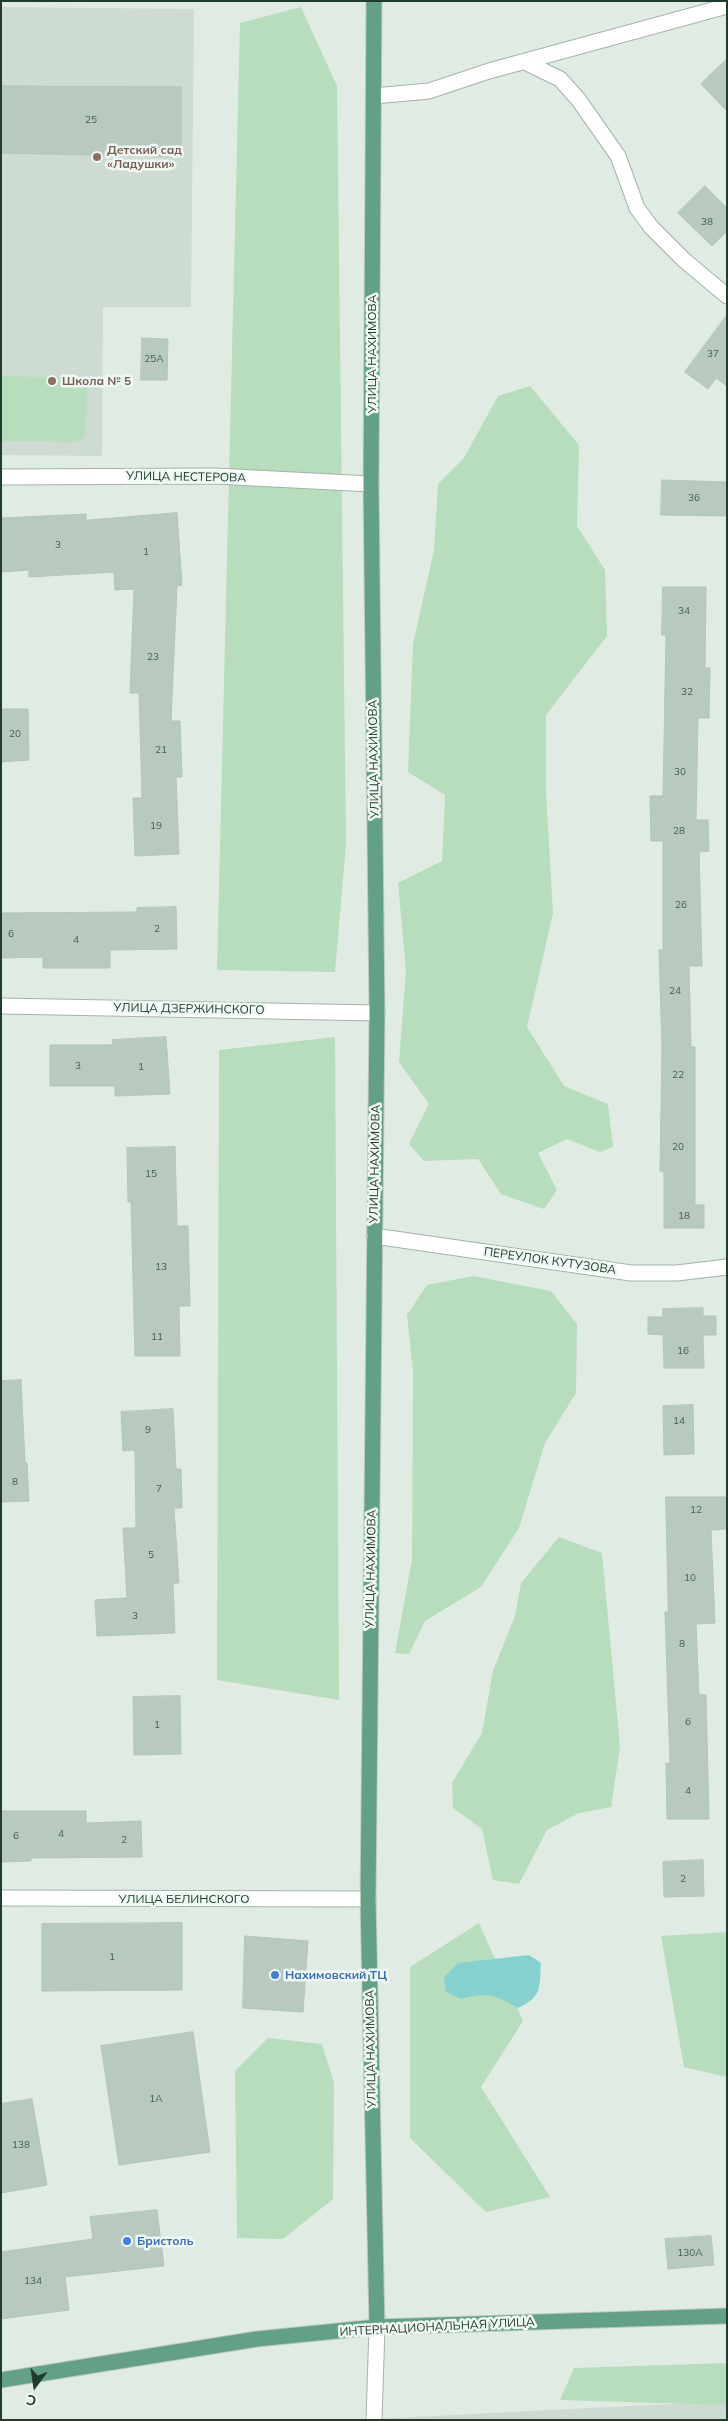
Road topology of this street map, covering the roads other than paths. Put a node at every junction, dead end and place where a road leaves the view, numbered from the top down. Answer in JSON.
{"nodes":[{"id":1,"x":374,"y":1,"type":"edge"},
{"id":2,"x":727,"y":6,"type":"edge"},
{"id":3,"x":525,"y":62,"type":"junction"},
{"id":4,"x":374,"y":96,"type":"junction"},
{"id":5,"x":727,"y":296,"type":"edge"},
{"id":6,"x":1,"y":477,"type":"edge"},
{"id":7,"x":372,"y":484,"type":"junction"},
{"id":8,"x":1,"y":1006,"type":"edge"},
{"id":9,"x":377,"y":1013,"type":"junction"},
{"id":10,"x":374,"y":1236,"type":"junction"},
{"id":11,"x":727,"y":1267,"type":"edge"},
{"id":12,"x":1,"y":1898,"type":"edge"},
{"id":13,"x":368,"y":1899,"type":"junction"},
{"id":14,"x":727,"y":2316,"type":"edge"},
{"id":15,"x":377,"y":2328,"type":"junction"},
{"id":16,"x":1,"y":2380,"type":"edge"},
{"id":17,"x":374,"y":2420,"type":"edge"}],
"edges":[{"from":1,"to":4,"type":"main road","name":"УЛИЦА НАХИМОВА"},
{"from":2,"to":3,"type":"street"},
{"from":3,"to":4,"type":"street"},
{"from":3,"to":5,"type":"street"},
{"from":4,"to":7,"type":"main road","name":"УЛИЦА НАХИМОВА"},
{"from":6,"to":7,"type":"street","name":"УЛИЦА НЕСТЕРОВА"},
{"from":7,"to":9,"type":"main road","name":"УЛИЦА НАХИМОВА"},
{"from":8,"to":9,"type":"street","name":"УЛИЦА ДЗЕРЖИНСКОГО"},
{"from":9,"to":10,"type":"main road","name":"УЛИЦА НАХИМОВА"},
{"from":10,"to":11,"type":"street","name":"ПЕРЕУЛОК КУТУЗОВА"},
{"from":10,"to":13,"type":"main road","name":"УЛИЦА НАХИМОВА"},
{"from":12,"to":13,"type":"street","name":"УЛИЦА БЕЛИНСКОГО"},
{"from":13,"to":15,"type":"main road","name":"УЛИЦА НАХИМОВА"},
{"from":14,"to":15,"type":"main road","name":"ИНТЕРНАЦИОНАЛЬНАЯ УЛИЦА"},
{"from":15,"to":16,"type":"main road","name":"ИНТЕРНАЦИОНАЛЬНАЯ УЛИЦА"},
{"from":15,"to":17,"type":"street"}]}
